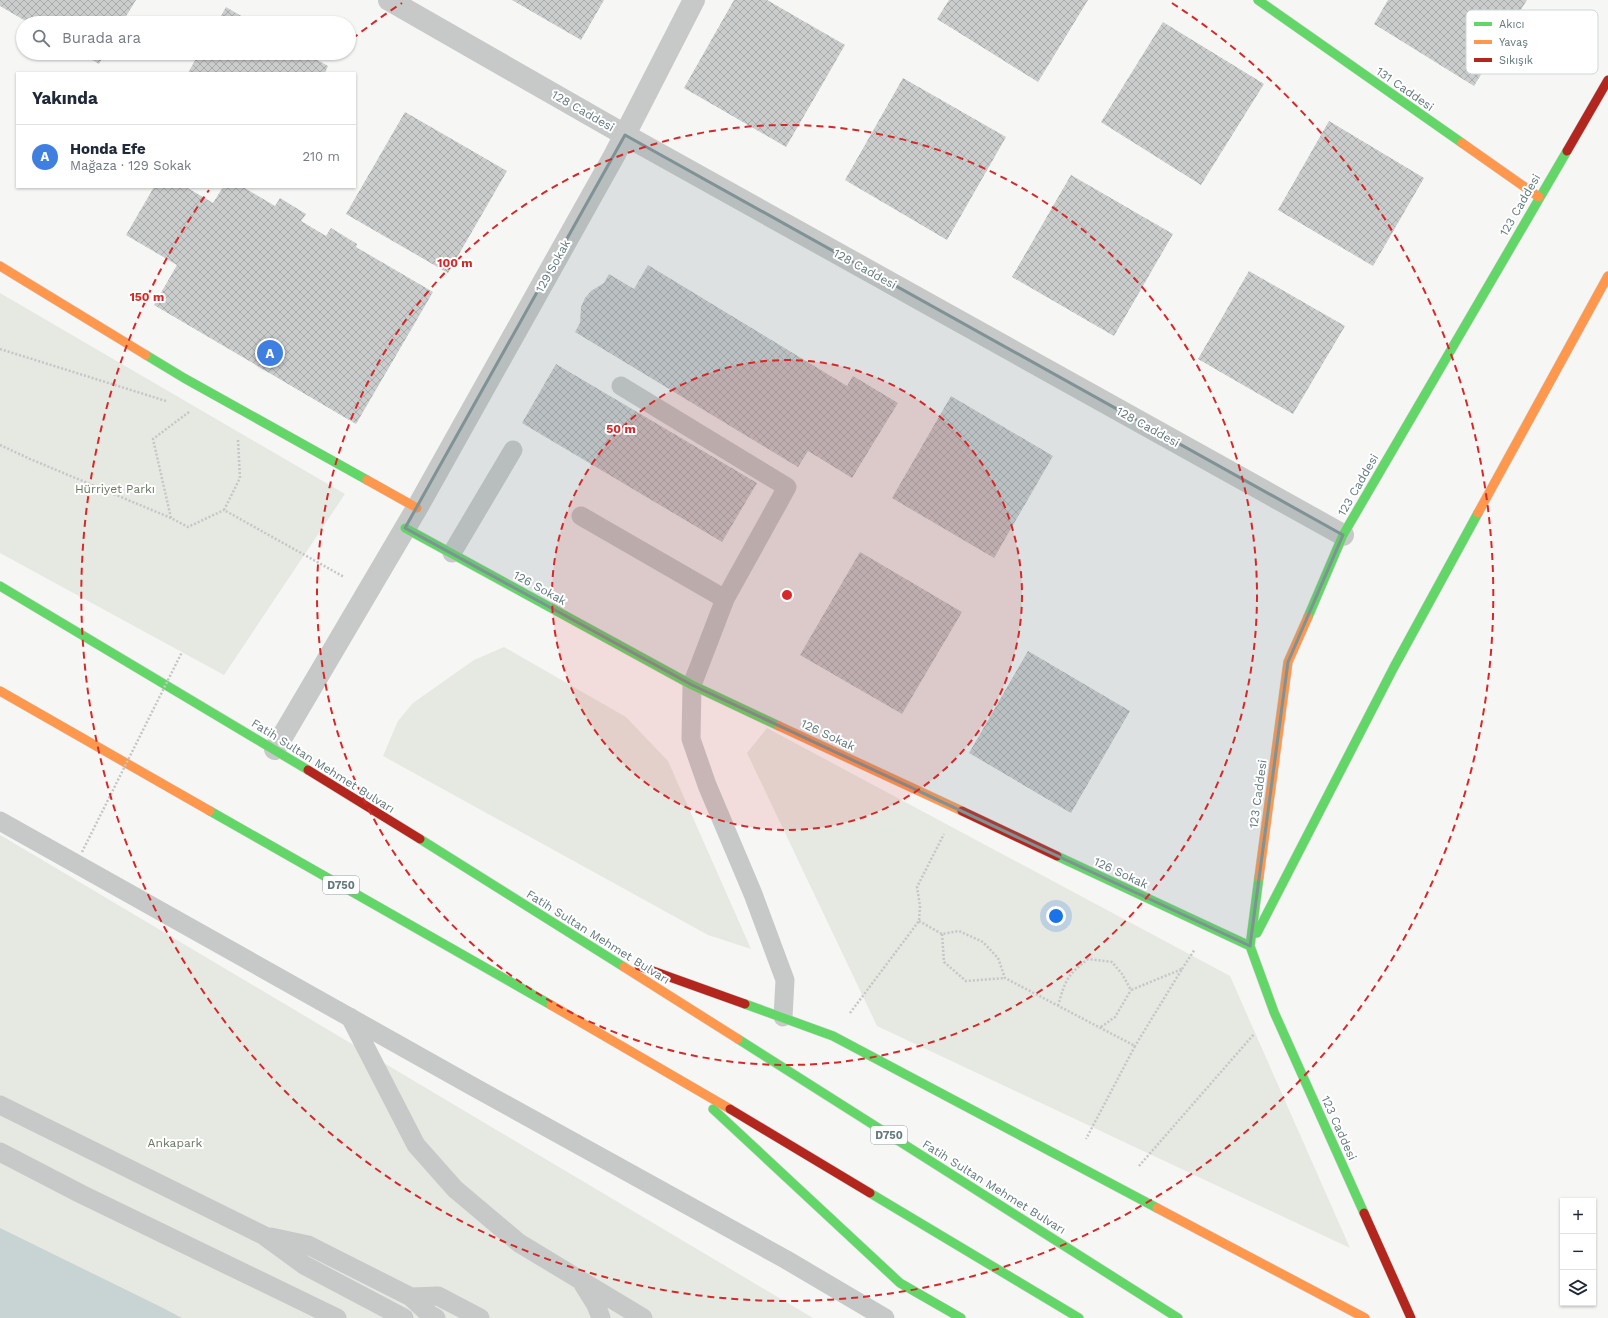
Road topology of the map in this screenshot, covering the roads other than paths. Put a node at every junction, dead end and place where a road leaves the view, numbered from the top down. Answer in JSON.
{"nodes":[{"id":1,"x":389,"y":0,"type":"edge"},
{"id":2,"x":694,"y":0,"type":"edge"},
{"id":3,"x":1258,"y":0,"type":"edge"},
{"id":4,"x":1608,"y":80,"type":"edge"},
{"id":5,"x":625,"y":135,"type":"junction"},
{"id":6,"x":1539,"y":197,"type":"junction"},
{"id":7,"x":0,"y":266,"type":"edge"},
{"id":8,"x":1608,"y":276,"type":"edge"},
{"id":9,"x":621,"y":386,"type":"dead end"},
{"id":10,"x":513,"y":450,"type":"dead end"},
{"id":11,"x":417,"y":508,"type":"junction"},
{"id":12,"x":581,"y":516,"type":"dead end"},
{"id":13,"x":405,"y":528,"type":"junction"},
{"id":14,"x":1343,"y":535,"type":"junction"},
{"id":15,"x":452,"y":553,"type":"junction"},
{"id":16,"x":0,"y":586,"type":"edge"},
{"id":17,"x":725,"y":599,"type":"junction"},
{"id":18,"x":692,"y":685,"type":"junction"},
{"id":19,"x":0,"y":691,"type":"edge"},
{"id":20,"x":275,"y":749,"type":"junction"},
{"id":21,"x":0,"y":822,"type":"edge"},
{"id":22,"x":1250,"y":946,"type":"junction"},
{"id":23,"x":600,"y":952,"type":"junction"},
{"id":24,"x":350,"y":1017,"type":"junction"},
{"id":25,"x":782,"y":1018,"type":"junction"},
{"id":26,"x":682,"y":1080,"type":"junction"},
{"id":27,"x":0,"y":1106,"type":"edge"},
{"id":28,"x":0,"y":1152,"type":"edge"},
{"id":29,"x":263,"y":1235,"type":"junction"},
{"id":30,"x":581,"y":1282,"type":"junction"},
{"id":31,"x":411,"y":1297,"type":"junction"},
{"id":32,"x":337,"y":1318,"type":"edge"},
{"id":33,"x":404,"y":1318,"type":"edge"},
{"id":34,"x":436,"y":1318,"type":"edge"},
{"id":35,"x":480,"y":1318,"type":"edge"},
{"id":36,"x":601,"y":1318,"type":"edge"},
{"id":37,"x":643,"y":1318,"type":"edge"},
{"id":38,"x":885,"y":1318,"type":"edge"},
{"id":39,"x":961,"y":1318,"type":"edge"},
{"id":40,"x":1078,"y":1318,"type":"edge"},
{"id":41,"x":1178,"y":1318,"type":"edge"},
{"id":42,"x":1365,"y":1318,"type":"edge"},
{"id":43,"x":1411,"y":1318,"type":"edge"}],
"edges":[{"from":1,"to":5,"type":"street","name":"128 Caddesi"},
{"from":2,"to":5,"type":"street","name":"129 Sokak"},
{"from":3,"to":6,"type":"main road","name":"131 Caddesi"},
{"from":4,"to":6,"type":"main road","name":"123 Caddesi"},
{"from":5,"to":11,"type":"street","name":"129 Sokak"},
{"from":5,"to":14,"type":"street","name":"128 Caddesi"},
{"from":6,"to":14,"type":"main road","name":"123 Caddesi"},
{"from":7,"to":11,"type":"main road"},
{"from":8,"to":22,"type":"main road"},
{"from":9,"to":17,"type":"lane"},
{"from":10,"to":15,"type":"lane"},
{"from":11,"to":13,"type":"street","name":"129 Sokak"},
{"from":12,"to":17,"type":"lane"},
{"from":13,"to":15,"type":"main road","name":"126 Sokak"},
{"from":13,"to":20,"type":"street","name":"129 Sokak"},
{"from":14,"to":22,"type":"main road","name":"123 Caddesi"},
{"from":15,"to":18,"type":"main road","name":"126 Sokak"},
{"from":16,"to":20,"type":"main road","name":"Fatih Sultan Mehmet Bulvarı","number":"D750"},
{"from":17,"to":18,"type":"lane"},
{"from":18,"to":22,"type":"main road","name":"126 Sokak"},
{"from":18,"to":25,"type":"lane"},
{"from":19,"to":26,"type":"main road","number":"D750"},
{"from":20,"to":23,"type":"main road","name":"Fatih Sultan Mehmet Bulvarı","number":"D750"},
{"from":21,"to":24,"type":"lane"},
{"from":22,"to":43,"type":"main road","name":"123 Caddesi"},
{"from":23,"to":25,"type":"main road"},
{"from":23,"to":41,"type":"main road","name":"Fatih Sultan Mehmet Bulvarı","number":"D750"},
{"from":24,"to":30,"type":"lane"},
{"from":24,"to":38,"type":"lane"},
{"from":25,"to":42,"type":"main road"},
{"from":26,"to":39,"type":"main road"},
{"from":26,"to":40,"type":"main road","number":"D750"},
{"from":27,"to":29,"type":"lane"},
{"from":28,"to":32,"type":"lane"},
{"from":29,"to":31,"type":"lane"},
{"from":29,"to":33,"type":"lane"},
{"from":30,"to":36,"type":"lane"},
{"from":30,"to":37,"type":"lane"},
{"from":31,"to":34,"type":"lane"},
{"from":31,"to":35,"type":"lane"}]}
